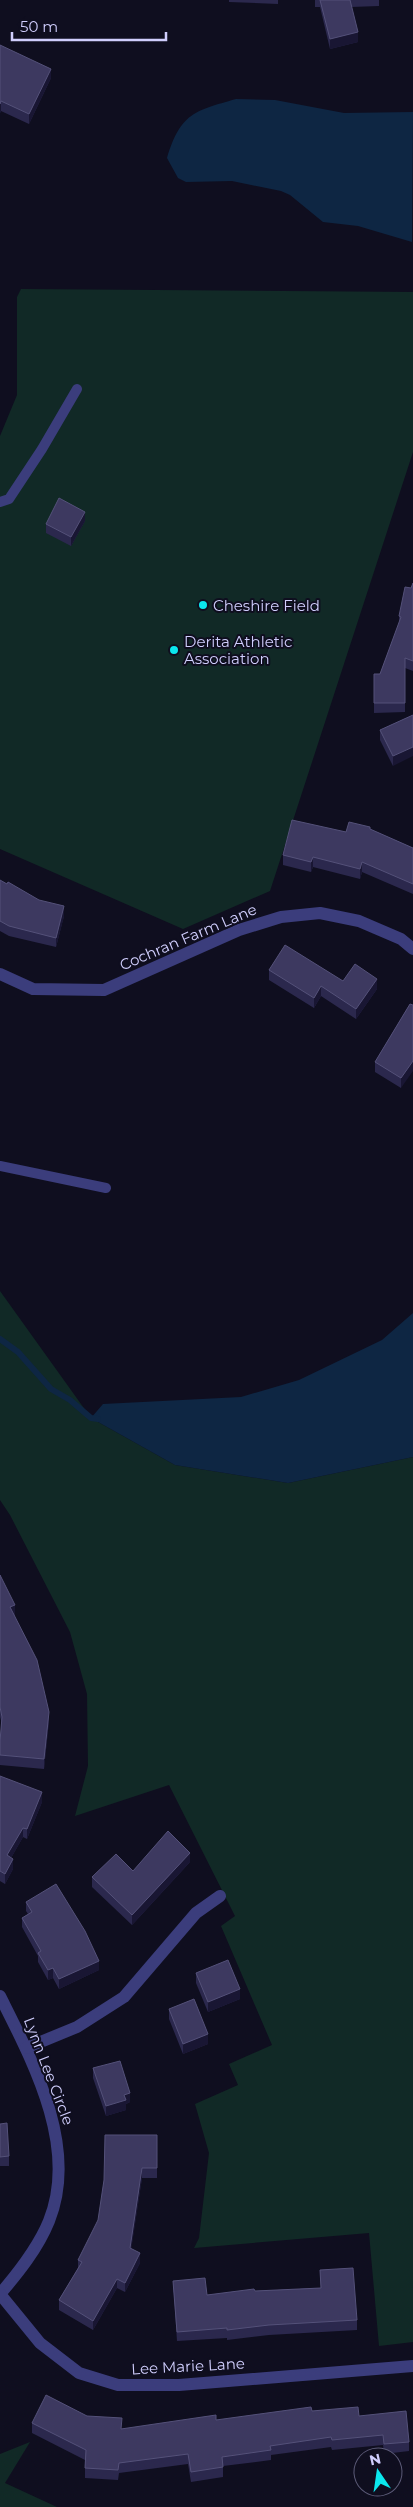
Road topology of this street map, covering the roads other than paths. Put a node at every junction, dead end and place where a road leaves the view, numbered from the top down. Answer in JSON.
{"nodes":[{"id":1,"x":77,"y":389,"type":"dead end"},
{"id":2,"x":0,"y":502,"type":"edge"},
{"id":3,"x":413,"y":950,"type":"edge"},
{"id":4,"x":0,"y":974,"type":"edge"},
{"id":5,"x":0,"y":1166,"type":"edge"},
{"id":6,"x":106,"y":1188,"type":"dead end"},
{"id":7,"x":220,"y":1896,"type":"dead end"},
{"id":8,"x":0,"y":1996,"type":"edge"},
{"id":9,"x":26,"y":2048,"type":"junction"},
{"id":10,"x":0,"y":2294,"type":"edge"},
{"id":11,"x":413,"y":2366,"type":"edge"}],
"edges":[{"from":1,"to":2,"type":"lane"},
{"from":3,"to":4,"type":"street","name":"Cochran Farm Lane"},
{"from":5,"to":6,"type":"lane"},
{"from":7,"to":9,"type":"street"},
{"from":8,"to":9,"type":"street","name":"Lynn Lee Circle"},
{"from":9,"to":10,"type":"street","name":"Lynn Lee Circle"},
{"from":10,"to":11,"type":"street","name":"Lee Marie Lane"}]}
